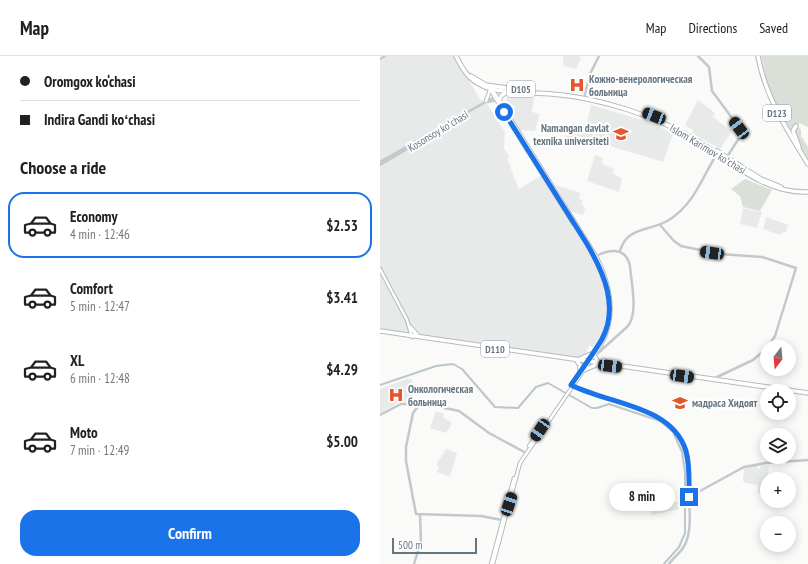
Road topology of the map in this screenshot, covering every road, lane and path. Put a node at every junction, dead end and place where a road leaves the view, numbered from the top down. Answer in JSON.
{"nodes":[{"id":1,"x":385,"y":56,"type":"edge"},
{"id":2,"x":457,"y":56,"type":"edge"},
{"id":3,"x":599,"y":56,"type":"edge"},
{"id":4,"x":698,"y":56,"type":"edge"},
{"id":5,"x":759,"y":56,"type":"edge"},
{"id":6,"x":380,"y":59,"type":"edge"},
{"id":7,"x":491,"y":88,"type":"junction"},
{"id":8,"x":510,"y":91,"type":"junction"},
{"id":9,"x":584,"y":97,"type":"junction"},
{"id":10,"x":496,"y":99,"type":"junction"},
{"id":11,"x":486,"y":101,"type":"junction"},
{"id":12,"x":780,"y":115,"type":"junction"},
{"id":13,"x":796,"y":126,"type":"dead end"},
{"id":14,"x":799,"y":147,"type":"junction"},
{"id":15,"x":718,"y":152,"type":"junction"},
{"id":16,"x":727,"y":157,"type":"junction"},
{"id":17,"x":808,"y":161,"type":"edge"},
{"id":18,"x":380,"y":164,"type":"edge"},
{"id":19,"x":808,"y":164,"type":"edge"},
{"id":20,"x":747,"y":171,"type":"junction"},
{"id":21,"x":548,"y":180,"type":"junction"},
{"id":22,"x":807,"y":191,"type":"edge"},
{"id":23,"x":660,"y":225,"type":"junction"},
{"id":24,"x":620,"y":251,"type":"junction"},
{"id":25,"x":596,"y":256,"type":"junction"},
{"id":26,"x":380,"y":269,"type":"edge"},
{"id":27,"x":410,"y":326,"type":"junction"},
{"id":28,"x":380,"y":331,"type":"edge"},
{"id":29,"x":404,"y":334,"type":"junction"},
{"id":30,"x":412,"y":336,"type":"junction"},
{"id":31,"x":419,"y":336,"type":"junction"},
{"id":32,"x":773,"y":340,"type":"edge"},
{"id":33,"x":453,"y":342,"type":"junction"},
{"id":34,"x":597,"y":348,"type":"junction"},
{"id":35,"x":593,"y":354,"type":"junction"},
{"id":36,"x":760,"y":354,"type":"edge"},
{"id":37,"x":578,"y":360,"type":"junction"},
{"id":38,"x":588,"y":362,"type":"junction"},
{"id":39,"x":598,"y":363,"type":"junction"},
{"id":40,"x":581,"y":371,"type":"junction"},
{"id":41,"x":714,"y":380,"type":"junction"},
{"id":42,"x":571,"y":385,"type":"junction"},
{"id":43,"x":760,"y":386,"type":"edge"},
{"id":44,"x":796,"y":391,"type":"edge"},
{"id":45,"x":796,"y":392,"type":"edge"},
{"id":46,"x":801,"y":392,"type":"junction"},
{"id":47,"x":808,"y":393,"type":"edge"},
{"id":48,"x":419,"y":404,"type":"junction"},
{"id":49,"x":380,"y":415,"type":"edge"},
{"id":50,"x":526,"y":453,"type":"junction"},
{"id":51,"x":808,"y":460,"type":"edge"},
{"id":52,"x":689,"y":497,"type":"junction"},
{"id":53,"x":420,"y":516,"type":"junction"},
{"id":54,"x":502,"y":520,"type":"junction"},
{"id":55,"x":414,"y":564,"type":"edge"},
{"id":56,"x":492,"y":564,"type":"edge"},
{"id":57,"x":669,"y":564,"type":"edge"}],
"edges":[{"from":1,"to":6,"type":"street"},
{"from":2,"to":7,"type":"main road","name":"Islom Karimov koʻchasi","number":"D105"},
{"from":3,"to":9,"type":"street"},
{"from":4,"to":16,"type":"street"},
{"from":5,"to":12,"type":"main road","number":"D123"},
{"from":7,"to":8,"type":"main road","name":"Islom Karimov koʻchasi","number":"D105"},
{"from":7,"to":9,"type":"main road","name":"Islom Karimov koʻchasi","number":"D105"},
{"from":7,"to":10,"type":"main road"},
{"from":7,"to":11,"type":"main road"},
{"from":8,"to":9,"type":"main road","name":"Islom Karimov koʻchasi","number":"D105"},
{"from":8,"to":10,"type":"main road"},
{"from":9,"to":15,"type":"main road","name":"Islom Karimov koʻchasi","number":"D105"},
{"from":9,"to":15,"type":"main road","name":"Islom Karimov koʻchasi","number":"D105"},
{"from":10,"to":11,"type":"street","name":"Kosonsoy koʻchasi"},
{"from":10,"to":18,"type":"street","name":"Kosonsoy koʻchasi"},
{"from":10,"to":21,"type":"main road"},
{"from":11,"to":18,"type":"street","name":"Kosonsoy koʻchasi"},
{"from":12,"to":14,"type":"main road","number":"D123"},
{"from":12,"to":19,"type":"main road","number":"D123"},
{"from":13,"to":14,"type":"main road"},
{"from":14,"to":17,"type":"main road","number":"D123"},
{"from":15,"to":16,"type":"main road","name":"Islom Karimov koʻchasi","number":"D105"},
{"from":15,"to":20,"type":"main road","name":"Islom Karimov koʻchasi","number":"D105"},
{"from":15,"to":23,"type":"street"},
{"from":16,"to":20,"type":"main road","name":"Islom Karimov koʻchasi","number":"D105"},
{"from":20,"to":22,"type":"main road","name":"Islom Karimov koʻchasi","number":"D105"},
{"from":21,"to":25,"type":"main road"},
{"from":21,"to":34,"type":"main road"},
{"from":23,"to":24,"type":"street"},
{"from":23,"to":32,"type":"street"},
{"from":24,"to":25,"type":"street"},
{"from":24,"to":35,"type":"street"},
{"from":25,"to":34,"type":"main road"},
{"from":26,"to":27,"type":"main road"},
{"from":27,"to":29,"type":"main road"},
{"from":27,"to":30,"type":"main road"},
{"from":27,"to":31,"type":"main road"},
{"from":28,"to":29,"type":"main road","number":"D110"},
{"from":28,"to":30,"type":"main road","number":"D110"},
{"from":29,"to":30,"type":"main road","number":"D110"},
{"from":30,"to":31,"type":"main road","number":"D110"},
{"from":30,"to":33,"type":"main road","number":"D110"},
{"from":31,"to":33,"type":"main road","number":"D110"},
{"from":33,"to":37,"type":"main road","number":"D110"},
{"from":34,"to":35,"type":"main road"},
{"from":35,"to":37,"type":"main road"},
{"from":35,"to":38,"type":"main road"},
{"from":35,"to":39,"type":"main road"},
{"from":36,"to":41,"type":"street"},
{"from":37,"to":38,"type":"main road","number":"D110"},
{"from":37,"to":40,"type":"main road"},
{"from":38,"to":39,"type":"main road","number":"D110"},
{"from":38,"to":40,"type":"main road"},
{"from":39,"to":40,"type":"main road"},
{"from":39,"to":41,"type":"main road","number":"D110"},
{"from":40,"to":42,"type":"main road"},
{"from":41,"to":43,"type":"main road","number":"D110"},
{"from":42,"to":50,"type":"main road"},
{"from":42,"to":52,"type":"street"},
{"from":44,"to":46,"type":"main road","number":"D110"},
{"from":45,"to":46,"type":"main road","number":"D110"},
{"from":46,"to":47,"type":"main road","number":"D110"},
{"from":48,"to":49,"type":"street"},
{"from":48,"to":50,"type":"street"},
{"from":48,"to":53,"type":"street"},
{"from":50,"to":54,"type":"main road"},
{"from":50,"to":56,"type":"main road"},
{"from":51,"to":52,"type":"street"},
{"from":52,"to":57,"type":"street"},
{"from":53,"to":54,"type":"street"},
{"from":53,"to":55,"type":"street"},
{"from":54,"to":56,"type":"main road"}]}
